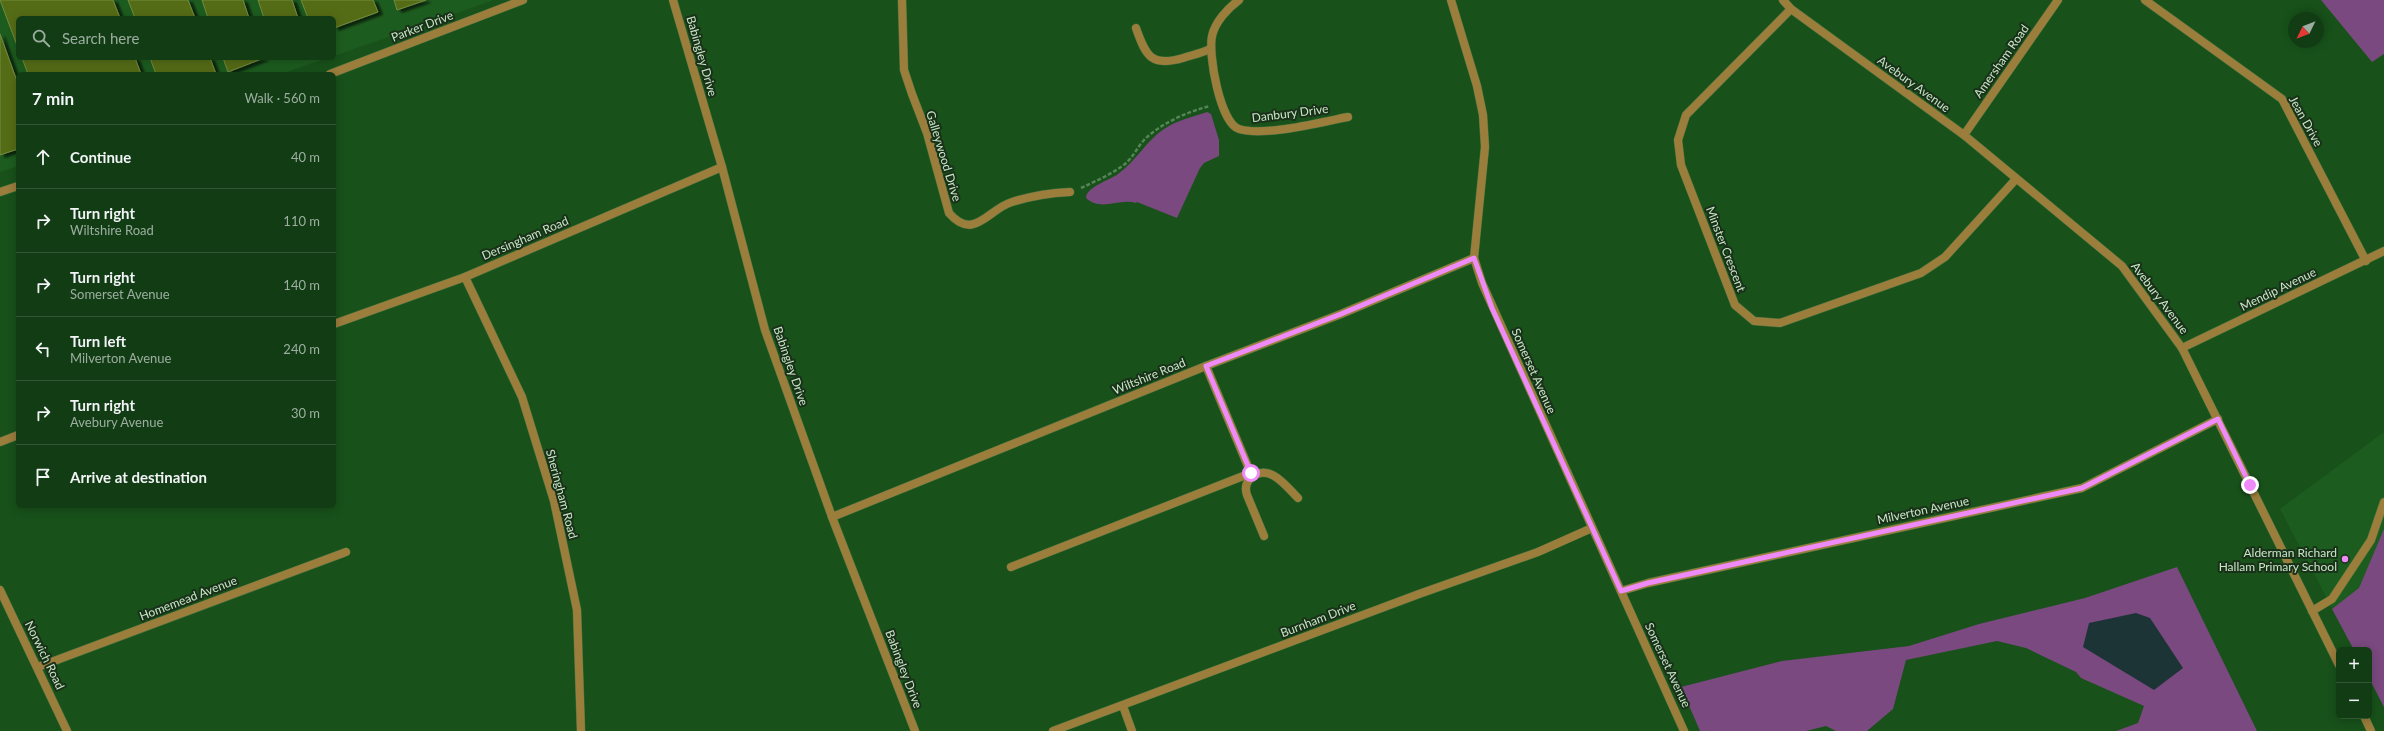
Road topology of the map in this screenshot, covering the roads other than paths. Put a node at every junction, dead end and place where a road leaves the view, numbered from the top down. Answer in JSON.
{"nodes":[{"id":1,"x":523,"y":0,"type":"edge"},
{"id":2,"x":673,"y":0,"type":"edge"},
{"id":3,"x":902,"y":0,"type":"edge"},
{"id":4,"x":1239,"y":0,"type":"edge"},
{"id":5,"x":1450,"y":0,"type":"edge"},
{"id":6,"x":1783,"y":0,"type":"edge"},
{"id":7,"x":2058,"y":0,"type":"edge"},
{"id":8,"x":2145,"y":0,"type":"edge"},
{"id":9,"x":1791,"y":9,"type":"junction"},
{"id":10,"x":1136,"y":28,"type":"dead end"},
{"id":11,"x":1210,"y":49,"type":"junction"},
{"id":12,"x":335,"y":72,"type":"edge"},
{"id":13,"x":1348,"y":117,"type":"dead end"},
{"id":14,"x":1964,"y":135,"type":"junction"},
{"id":15,"x":722,"y":166,"type":"junction"},
{"id":16,"x":2016,"y":179,"type":"junction"},
{"id":17,"x":16,"y":187,"type":"edge"},
{"id":18,"x":0,"y":192,"type":"edge"},
{"id":19,"x":1070,"y":192,"type":"road end"},
{"id":20,"x":2384,"y":252,"type":"edge"},
{"id":21,"x":1474,"y":258,"type":"junction"},
{"id":22,"x":2366,"y":261,"type":"junction"},
{"id":23,"x":465,"y":277,"type":"junction"},
{"id":24,"x":336,"y":323,"type":"edge"},
{"id":25,"x":2182,"y":348,"type":"junction"},
{"id":26,"x":1206,"y":366,"type":"junction"},
{"id":27,"x":2218,"y":419,"type":"junction"},
{"id":28,"x":16,"y":436,"type":"edge"},
{"id":29,"x":0,"y":442,"type":"edge"},
{"id":30,"x":1251,"y":474,"type":"junction"},
{"id":31,"x":1298,"y":498,"type":"dead end"},
{"id":32,"x":2384,"y":502,"type":"edge"},
{"id":33,"x":832,"y":517,"type":"junction"},
{"id":34,"x":1592,"y":528,"type":"junction"},
{"id":35,"x":1264,"y":536,"type":"dead end"},
{"id":36,"x":346,"y":552,"type":"dead end"},
{"id":37,"x":1011,"y":567,"type":"dead end"},
{"id":38,"x":0,"y":590,"type":"edge"},
{"id":39,"x":1621,"y":591,"type":"junction"},
{"id":40,"x":2312,"y":611,"type":"junction"},
{"id":41,"x":2336,"y":659,"type":"edge"},
{"id":42,"x":38,"y":667,"type":"junction"},
{"id":43,"x":1123,"y":706,"type":"junction"},
{"id":44,"x":2365,"y":719,"type":"edge"},
{"id":45,"x":67,"y":731,"type":"edge"},
{"id":46,"x":581,"y":731,"type":"edge"},
{"id":47,"x":915,"y":731,"type":"edge"},
{"id":48,"x":1053,"y":731,"type":"edge"},
{"id":49,"x":1132,"y":731,"type":"edge"},
{"id":50,"x":1684,"y":731,"type":"edge"},
{"id":51,"x":2371,"y":731,"type":"edge"}],
"edges":[{"from":1,"to":12,"type":"street","name":"Parker Drive"},
{"from":2,"to":15,"type":"street","name":"Babingley Drive"},
{"from":3,"to":19,"type":"street","name":"Galleywood Drive"},
{"from":4,"to":11,"type":"street","name":"Danbury Drive"},
{"from":5,"to":21,"type":"street","name":"Somerset Avenue"},
{"from":6,"to":9,"type":"street","name":"Avebury Avenue"},
{"from":7,"to":14,"type":"street","name":"Amersham Road"},
{"from":8,"to":22,"type":"street","name":"Jean Drive"},
{"from":9,"to":14,"type":"street","name":"Avebury Avenue"},
{"from":9,"to":16,"type":"street","name":"Minster Crescent"},
{"from":10,"to":11,"type":"street"},
{"from":11,"to":13,"type":"street","name":"Danbury Drive"},
{"from":14,"to":16,"type":"street","name":"Avebury Avenue"},
{"from":15,"to":23,"type":"street","name":"Dersingham Road"},
{"from":15,"to":33,"type":"street","name":"Babingley Drive"},
{"from":16,"to":25,"type":"street","name":"Avebury Avenue"},
{"from":17,"to":18,"type":"street"},
{"from":20,"to":22,"type":"street","name":"Mendip Avenue"},
{"from":21,"to":26,"type":"street","name":"Wiltshire Road"},
{"from":21,"to":34,"type":"street","name":"Somerset Avenue"},
{"from":22,"to":25,"type":"street","name":"Mendip Avenue"},
{"from":23,"to":24,"type":"street","name":"Dersingham Road"},
{"from":23,"to":46,"type":"street","name":"Sheringham Road"},
{"from":25,"to":27,"type":"street","name":"Avebury Avenue"},
{"from":26,"to":30,"type":"street"},
{"from":26,"to":33,"type":"street","name":"Wiltshire Road"},
{"from":27,"to":39,"type":"street","name":"Milverton Avenue"},
{"from":27,"to":40,"type":"street","name":"Avebury Avenue"},
{"from":28,"to":29,"type":"street"},
{"from":30,"to":31,"type":"street"},
{"from":30,"to":35,"type":"street"},
{"from":30,"to":37,"type":"street"},
{"from":32,"to":40,"type":"street"},
{"from":33,"to":47,"type":"street","name":"Babingley Drive"},
{"from":34,"to":39,"type":"street","name":"Somerset Avenue"},
{"from":34,"to":43,"type":"street","name":"Burnham Drive"},
{"from":36,"to":42,"type":"street","name":"Homemead Avenue"},
{"from":38,"to":42,"type":"street","name":"Norwich Road"},
{"from":39,"to":50,"type":"street","name":"Somerset Avenue"},
{"from":40,"to":41,"type":"street","name":"Avebury Avenue"},
{"from":42,"to":45,"type":"street","name":"Norwich Road"},
{"from":43,"to":48,"type":"street","name":"Burnham Drive"},
{"from":43,"to":49,"type":"street"},
{"from":44,"to":51,"type":"street"}]}
